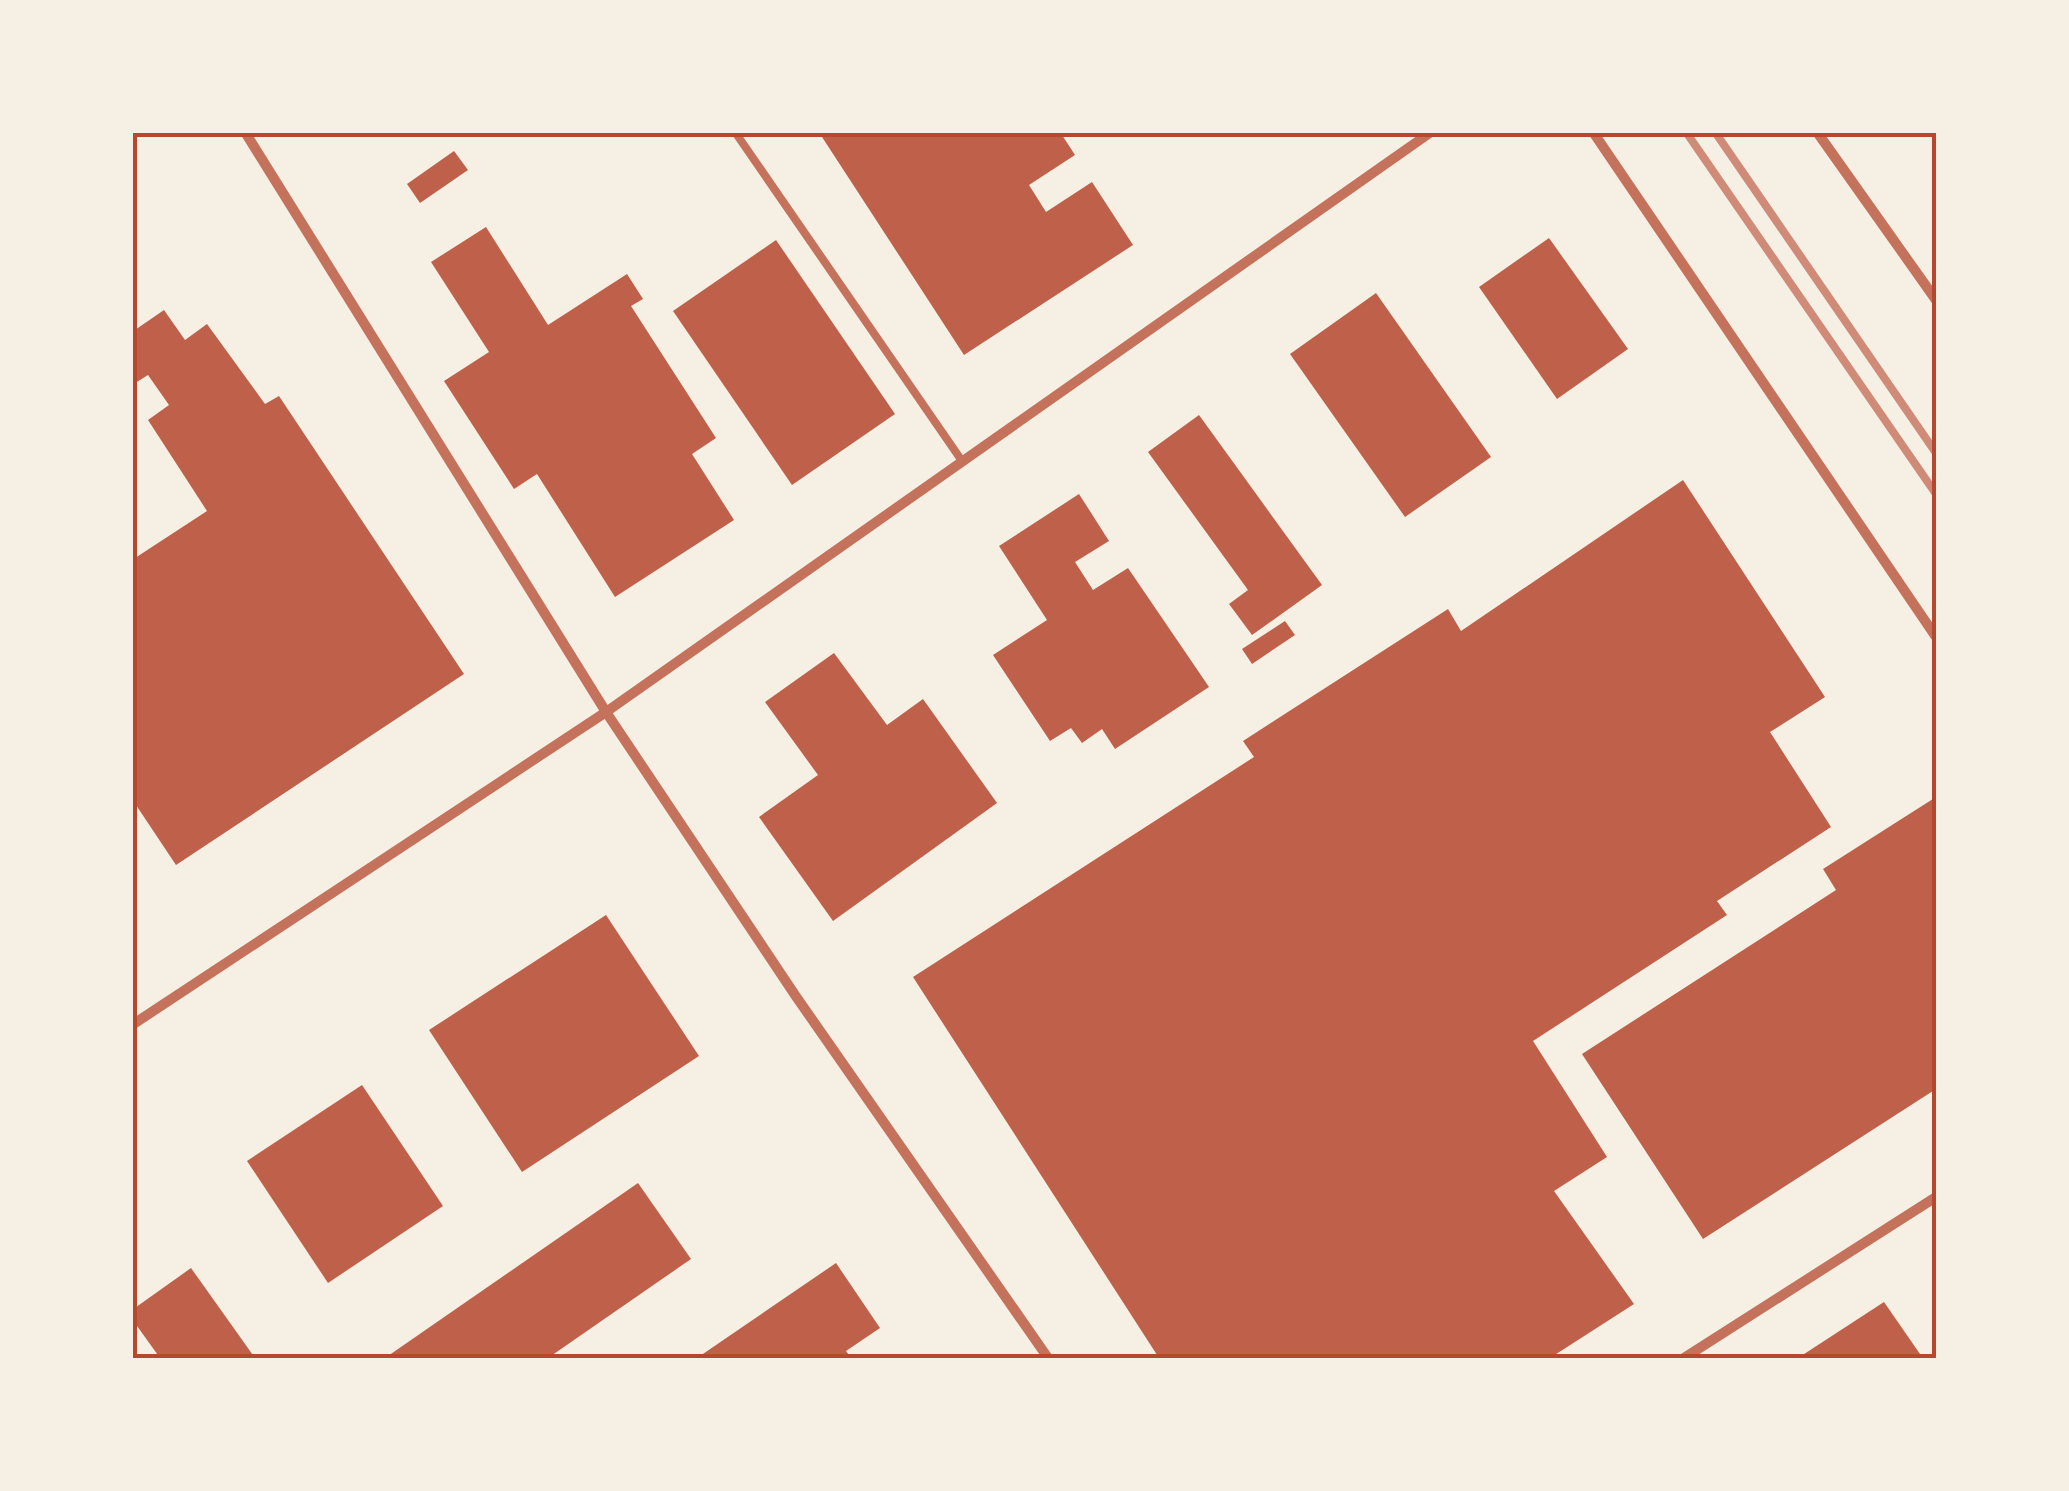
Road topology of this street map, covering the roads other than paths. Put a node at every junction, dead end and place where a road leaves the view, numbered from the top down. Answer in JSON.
{"nodes":[{"id":1,"x":245,"y":132,"type":"edge"},
{"id":2,"x":735,"y":132,"type":"edge"},
{"id":3,"x":1431,"y":132,"type":"edge"},
{"id":4,"x":1593,"y":132,"type":"edge"},
{"id":5,"x":1817,"y":132,"type":"edge"},
{"id":6,"x":1936,"y":300,"type":"edge"},
{"id":7,"x":962,"y":462,"type":"junction"},
{"id":8,"x":1936,"y":636,"type":"edge"},
{"id":9,"x":606,"y":712,"type":"junction"},
{"id":10,"x":132,"y":1025,"type":"edge"},
{"id":11,"x":1936,"y":1196,"type":"edge"},
{"id":12,"x":1048,"y":1358,"type":"edge"},
{"id":13,"x":1684,"y":1358,"type":"edge"}],
"edges":[{"from":1,"to":9,"type":"street"},
{"from":2,"to":7,"type":"lane"},
{"from":3,"to":7,"type":"street"},
{"from":4,"to":8,"type":"street"},
{"from":5,"to":6,"type":"street"},
{"from":7,"to":9,"type":"street"},
{"from":9,"to":10,"type":"street"},
{"from":9,"to":12,"type":"street"},
{"from":11,"to":13,"type":"street"}]}
